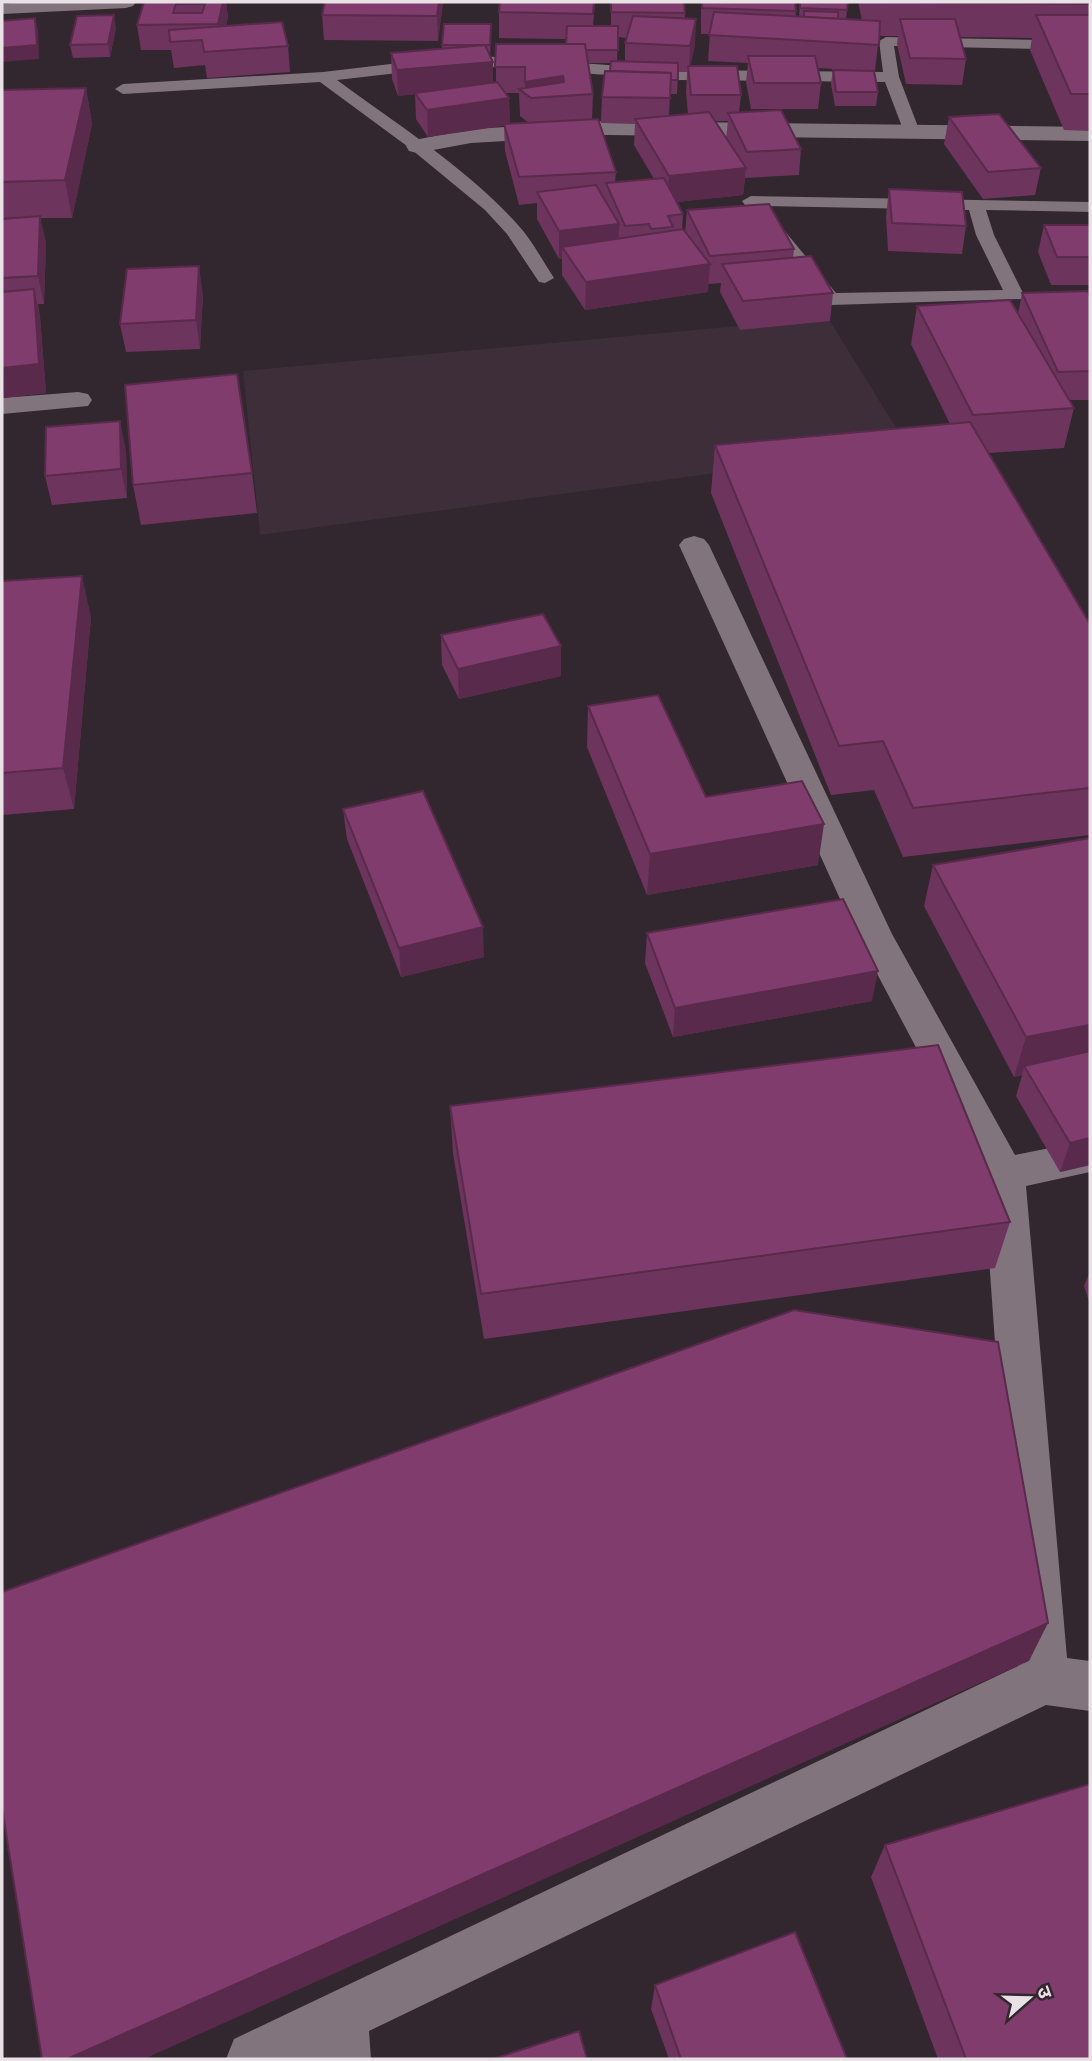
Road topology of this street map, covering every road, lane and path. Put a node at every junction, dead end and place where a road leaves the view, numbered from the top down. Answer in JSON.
{"nodes":[{"id":1,"x":99,"y":2,"type":"edge"},
{"id":2,"x":126,"y":2,"type":"edge"},
{"id":3,"x":2,"y":8,"type":"edge"},
{"id":4,"x":1090,"y":46,"type":"edge"},
{"id":5,"x":323,"y":77,"type":"junction"},
{"id":6,"x":891,"y":77,"type":"junction"},
{"id":7,"x":123,"y":89,"type":"dead end"},
{"id":8,"x":912,"y":132,"type":"junction"},
{"id":9,"x":1090,"y":134,"type":"edge"},
{"id":10,"x":417,"y":146,"type":"junction"},
{"id":11,"x":976,"y":204,"type":"junction"},
{"id":12,"x":1090,"y":207,"type":"edge"},
{"id":13,"x":545,"y":278,"type":"dead end"},
{"id":14,"x":78,"y":401,"type":"dead end"},
{"id":15,"x":2,"y":406,"type":"edge"},
{"id":16,"x":694,"y":545,"type":"dead end"},
{"id":17,"x":1090,"y":1156,"type":"edge"},
{"id":18,"x":1004,"y":1174,"type":"junction"},
{"id":19,"x":1067,"y":1683,"type":"edge"},
{"id":20,"x":342,"y":2037,"type":"edge"},
{"id":21,"x":254,"y":2059,"type":"edge"}],
"edges":[{"from":1,"to":2,"type":"street"},
{"from":1,"to":3,"type":"street"},
{"from":4,"to":6,"type":"lane"},
{"from":5,"to":6,"type":"lane"},
{"from":5,"to":7,"type":"lane"},
{"from":5,"to":10,"type":"lane"},
{"from":6,"to":8,"type":"lane"},
{"from":8,"to":9,"type":"street"},
{"from":8,"to":10,"type":"street"},
{"from":10,"to":13,"type":"lane"},
{"from":11,"to":11,"type":"lane"},
{"from":11,"to":12,"type":"lane"},
{"from":14,"to":15,"type":"street"},
{"from":16,"to":18,"type":"street"},
{"from":17,"to":18,"type":"street"},
{"from":18,"to":19,"type":"street"},
{"from":19,"to":20,"type":"street"},
{"from":20,"to":21,"type":"street"}]}
